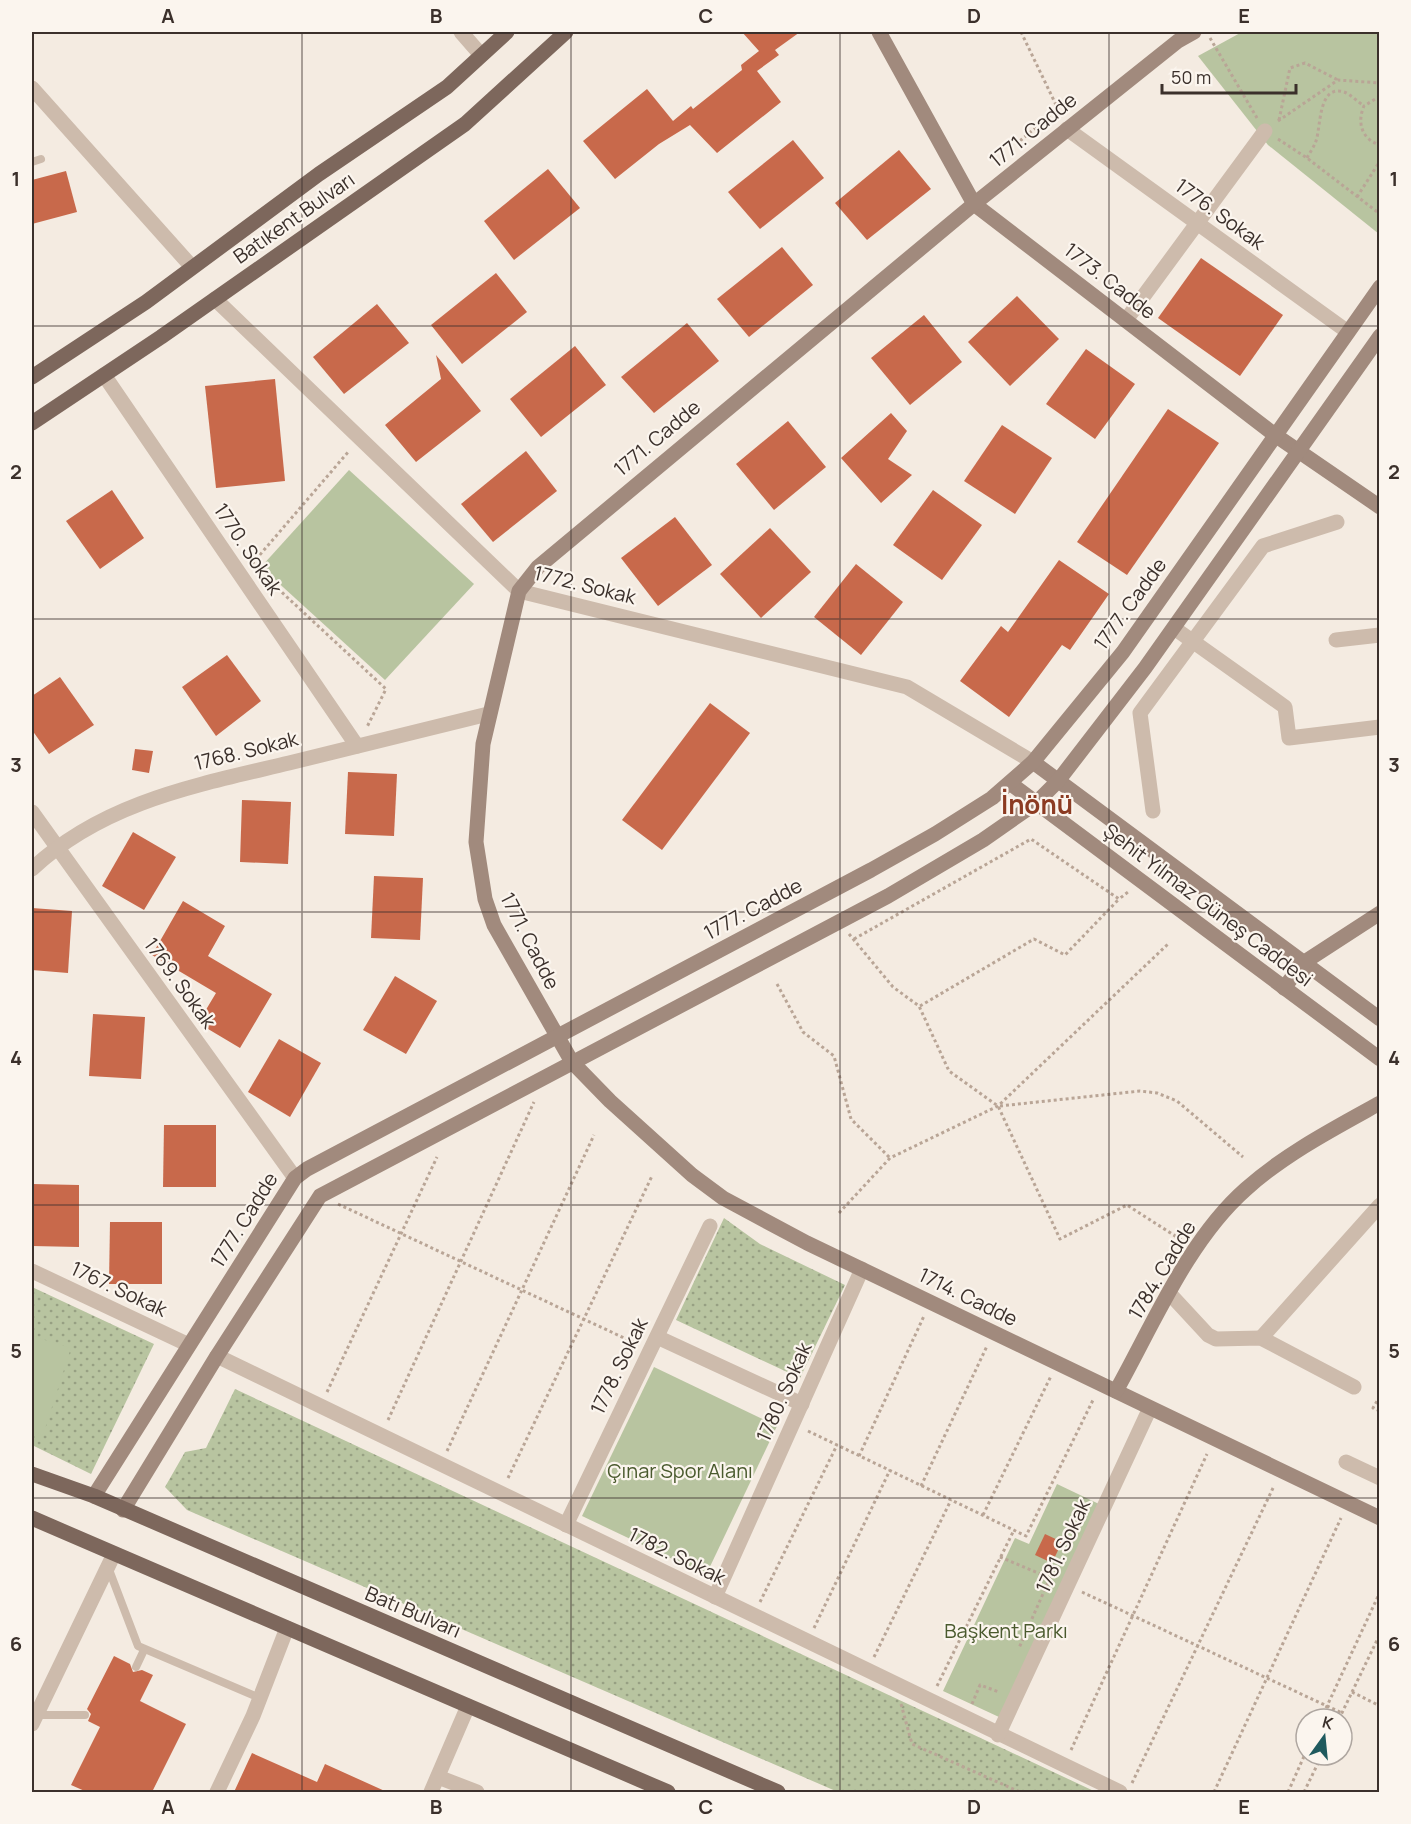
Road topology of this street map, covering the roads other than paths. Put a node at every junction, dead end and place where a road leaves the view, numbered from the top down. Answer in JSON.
{"nodes":[{"id":1,"x":461,"y":32,"type":"edge"},
{"id":2,"x":507,"y":32,"type":"edge"},
{"id":3,"x":566,"y":32,"type":"edge"},
{"id":4,"x":879,"y":32,"type":"edge"},
{"id":5,"x":1194,"y":32,"type":"edge"},
{"id":6,"x":481,"y":55,"type":"junction"},
{"id":7,"x":32,"y":88,"type":"edge"},
{"id":8,"x":1067,"y":129,"type":"junction"},
{"id":9,"x":1265,"y":131,"type":"road end"},
{"id":10,"x":974,"y":204,"type":"junction"},
{"id":11,"x":1197,"y":223,"type":"junction"},
{"id":12,"x":192,"y":267,"type":"junction"},
{"id":13,"x":1380,"y":287,"type":"edge"},
{"id":14,"x":215,"y":299,"type":"junction"},
{"id":15,"x":1126,"y":320,"type":"junction"},
{"id":16,"x":1348,"y":332,"type":"junction"},
{"id":17,"x":1380,"y":336,"type":"edge"},
{"id":18,"x":104,"y":375,"type":"junction"},
{"id":19,"x":32,"y":377,"type":"edge"},
{"id":20,"x":32,"y":423,"type":"edge"},
{"id":21,"x":1275,"y":435,"type":"junction"},
{"id":22,"x":1298,"y":451,"type":"junction"},
{"id":23,"x":1380,"y":507,"type":"edge"},
{"id":24,"x":1337,"y":522,"type":"dead end"},
{"id":25,"x":519,"y":591,"type":"junction"},
{"id":26,"x":1174,"y":628,"type":"junction"},
{"id":27,"x":1380,"y":635,"type":"edge"},
{"id":28,"x":1336,"y":640,"type":"dead end"},
{"id":29,"x":1194,"y":642,"type":"junction"},
{"id":30,"x":488,"y":714,"type":"junction"},
{"id":31,"x":1380,"y":727,"type":"edge"},
{"id":32,"x":357,"y":746,"type":"junction"},
{"id":33,"x":1033,"y":762,"type":"junction"},
{"id":34,"x":1058,"y":781,"type":"junction"},
{"id":35,"x":1011,"y":784,"type":"junction"},
{"id":36,"x":1036,"y":803,"type":"junction"},
{"id":37,"x":1154,"y":811,"type":"dead end"},
{"id":38,"x":32,"y":812,"type":"edge"},
{"id":39,"x":56,"y":846,"type":"junction"},
{"id":40,"x":32,"y":869,"type":"edge"},
{"id":41,"x":1380,"y":913,"type":"edge"},
{"id":42,"x":1303,"y":963,"type":"junction"},
{"id":43,"x":1284,"y":988,"type":"junction"},
{"id":44,"x":1380,"y":1019,"type":"edge"},
{"id":45,"x":557,"y":1036,"type":"junction"},
{"id":46,"x":1380,"y":1059,"type":"edge"},
{"id":47,"x":572,"y":1062,"type":"junction"},
{"id":48,"x":1380,"y":1103,"type":"edge"},
{"id":49,"x":295,"y":1178,"type":"junction"},
{"id":50,"x":1380,"y":1205,"type":"edge"},
{"id":51,"x":710,"y":1226,"type":"dead end"},
{"id":52,"x":862,"y":1269,"type":"junction"},
{"id":53,"x":32,"y":1271,"type":"edge"},
{"id":54,"x":1170,"y":1294,"type":"junction"},
{"id":55,"x":1261,"y":1338,"type":"junction"},
{"id":56,"x":653,"y":1343,"type":"junction"},
{"id":57,"x":189,"y":1345,"type":"junction"},
{"id":58,"x":217,"y":1356,"type":"junction"},
{"id":59,"x":1354,"y":1387,"type":"dead end"},
{"id":60,"x":1116,"y":1391,"type":"junction"},
{"id":61,"x":802,"y":1404,"type":"junction"},
{"id":62,"x":1150,"y":1408,"type":"junction"},
{"id":63,"x":1346,"y":1462,"type":"dead end"},
{"id":64,"x":32,"y":1474,"type":"edge"},
{"id":65,"x":1380,"y":1478,"type":"edge"},
{"id":66,"x":94,"y":1496,"type":"junction"},
{"id":67,"x":123,"y":1510,"type":"junction"},
{"id":68,"x":32,"y":1518,"type":"edge"},
{"id":69,"x":1380,"y":1518,"type":"edge"},
{"id":70,"x":566,"y":1525,"type":"junction"},
{"id":71,"x":111,"y":1560,"type":"junction"},
{"id":72,"x":715,"y":1597,"type":"junction"},
{"id":73,"x":287,"y":1628,"type":"junction"},
{"id":74,"x":144,"y":1650,"type":"junction"},
{"id":75,"x":136,"y":1667,"type":"dead end"},
{"id":76,"x":260,"y":1698,"type":"junction"},
{"id":77,"x":468,"y":1706,"type":"junction"},
{"id":78,"x":85,"y":1715,"type":"dead end"},
{"id":79,"x":34,"y":1720,"type":"edge"},
{"id":80,"x":998,"y":1735,"type":"junction"},
{"id":81,"x":438,"y":1777,"type":"junction"},
{"id":82,"x":217,"y":1792,"type":"edge"},
{"id":83,"x":431,"y":1792,"type":"edge"},
{"id":84,"x":477,"y":1792,"type":"edge"},
{"id":85,"x":668,"y":1792,"type":"edge"},
{"id":86,"x":777,"y":1792,"type":"edge"},
{"id":87,"x":1120,"y":1792,"type":"edge"}],
"edges":[{"from":1,"to":6,"type":"street"},
{"from":2,"to":6,"type":"main road","name":"Batıkent Bulvarı"},
{"from":3,"to":14,"type":"main road","name":"Batıkent Bulvarı"},
{"from":4,"to":10,"type":"main road","name":"1773. Cadde"},
{"from":5,"to":8,"type":"main road","name":"1771. Cadde"},
{"from":6,"to":12,"type":"main road","name":"Batıkent Bulvarı"},
{"from":7,"to":12,"type":"street"},
{"from":8,"to":10,"type":"main road","name":"1771. Cadde"},
{"from":8,"to":11,"type":"street","name":"1776. Sokak"},
{"from":9,"to":11,"type":"street"},
{"from":10,"to":15,"type":"main road","name":"1773. Cadde"},
{"from":10,"to":25,"type":"main road","name":"1771. Cadde"},
{"from":11,"to":15,"type":"street"},
{"from":11,"to":16,"type":"street","name":"1776. Sokak"},
{"from":12,"to":19,"type":"main road","name":"Batıkent Bulvarı"},
{"from":13,"to":16,"type":"main road","name":"1777. Cadde"},
{"from":14,"to":18,"type":"main road","name":"Batıkent Bulvarı"},
{"from":14,"to":25,"type":"street","name":"1772. Sokak"},
{"from":15,"to":21,"type":"main road","name":"1773. Cadde"},
{"from":16,"to":21,"type":"main road","name":"1777. Cadde"},
{"from":17,"to":22,"type":"main road"},
{"from":18,"to":20,"type":"main road","name":"Batıkent Bulvarı"},
{"from":18,"to":32,"type":"street","name":"1770. Sokak"},
{"from":21,"to":22,"type":"main road","name":"1773. Cadde"},
{"from":21,"to":33,"type":"main road","name":"1777. Cadde"},
{"from":22,"to":23,"type":"main road","name":"1773. Cadde"},
{"from":22,"to":26,"type":"main road"},
{"from":24,"to":29,"type":"street"},
{"from":25,"to":30,"type":"main road","name":"1771. Cadde"},
{"from":25,"to":33,"type":"street","name":"1772. Sokak"},
{"from":26,"to":29,"type":"street"},
{"from":26,"to":34,"type":"main road"},
{"from":27,"to":28,"type":"street"},
{"from":29,"to":31,"type":"street"},
{"from":29,"to":37,"type":"street"},
{"from":30,"to":32,"type":"street","name":"1768. Sokak"},
{"from":30,"to":45,"type":"main road","name":"1771. Cadde"},
{"from":32,"to":39,"type":"street","name":"1768. Sokak"},
{"from":33,"to":34,"type":"main road","name":"Şehit Yılmaz Güneş Caddesi"},
{"from":33,"to":35,"type":"main road","name":"1777. Cadde"},
{"from":34,"to":36,"type":"main road"},
{"from":34,"to":42,"type":"main road","name":"Şehit Yılmaz Güneş Caddesi"},
{"from":35,"to":36,"type":"main road","name":"Şehit Yılmaz Güneş Caddesi"},
{"from":35,"to":45,"type":"main road","name":"1777. Cadde"},
{"from":36,"to":43,"type":"main road","name":"Şehit Yılmaz Güneş Caddesi"},
{"from":36,"to":47,"type":"main road"},
{"from":38,"to":39,"type":"street","name":"1769. Sokak"},
{"from":39,"to":40,"type":"street","name":"1768. Sokak"},
{"from":39,"to":49,"type":"street","name":"1769. Sokak"},
{"from":41,"to":42,"type":"main road"},
{"from":42,"to":43,"type":"main road"},
{"from":42,"to":44,"type":"main road","name":"Şehit Yılmaz Güneş Caddesi"},
{"from":43,"to":46,"type":"main road","name":"Şehit Yılmaz Güneş Caddesi"},
{"from":45,"to":47,"type":"main road","name":"1771. Cadde"},
{"from":45,"to":49,"type":"main road","name":"1777. Cadde"},
{"from":47,"to":52,"type":"main road","name":"1714. Cadde"},
{"from":47,"to":58,"type":"main road"},
{"from":48,"to":54,"type":"main road","name":"1784. Cadde"},
{"from":49,"to":57,"type":"main road","name":"1777. Cadde"},
{"from":50,"to":55,"type":"street"},
{"from":51,"to":56,"type":"street","name":"1778. Sokak"},
{"from":52,"to":60,"type":"main road","name":"1714. Cadde"},
{"from":52,"to":61,"type":"street","name":"1780. Sokak"},
{"from":53,"to":57,"type":"street","name":"1767. Sokak"},
{"from":54,"to":55,"type":"street"},
{"from":54,"to":60,"type":"main road","name":"1784. Cadde"},
{"from":55,"to":59,"type":"street"},
{"from":56,"to":61,"type":"street"},
{"from":56,"to":70,"type":"street","name":"1778. Sokak"},
{"from":57,"to":66,"type":"main road","name":"1777. Cadde"},
{"from":58,"to":67,"type":"main road"},
{"from":58,"to":70,"type":"street","name":"1782. Sokak"},
{"from":60,"to":62,"type":"main road","name":"1714. Cadde"},
{"from":61,"to":72,"type":"street","name":"1780. Sokak"},
{"from":62,"to":69,"type":"main road","name":"1714. Cadde"},
{"from":62,"to":80,"type":"street","name":"1781. Sokak"},
{"from":63,"to":65,"type":"street"},
{"from":64,"to":66,"type":"main road","name":"Batı Bulvarı"},
{"from":66,"to":67,"type":"main road","name":"Batı Bulvarı"},
{"from":67,"to":86,"type":"main road","name":"Batı Bulvarı"},
{"from":68,"to":71,"type":"main road"},
{"from":70,"to":72,"type":"street","name":"1782. Sokak"},
{"from":71,"to":73,"type":"main road"},
{"from":71,"to":74,"type":"lane"},
{"from":71,"to":79,"type":"street"},
{"from":72,"to":80,"type":"street","name":"1782. Sokak"},
{"from":73,"to":76,"type":"street"},
{"from":73,"to":77,"type":"main road"},
{"from":74,"to":75,"type":"lane"},
{"from":74,"to":76,"type":"lane"},
{"from":76,"to":82,"type":"street"},
{"from":77,"to":81,"type":"street"},
{"from":77,"to":85,"type":"main road"},
{"from":78,"to":79,"type":"lane"},
{"from":80,"to":87,"type":"street","name":"1782. Sokak"},
{"from":81,"to":83,"type":"street"},
{"from":81,"to":84,"type":"street"}]}
